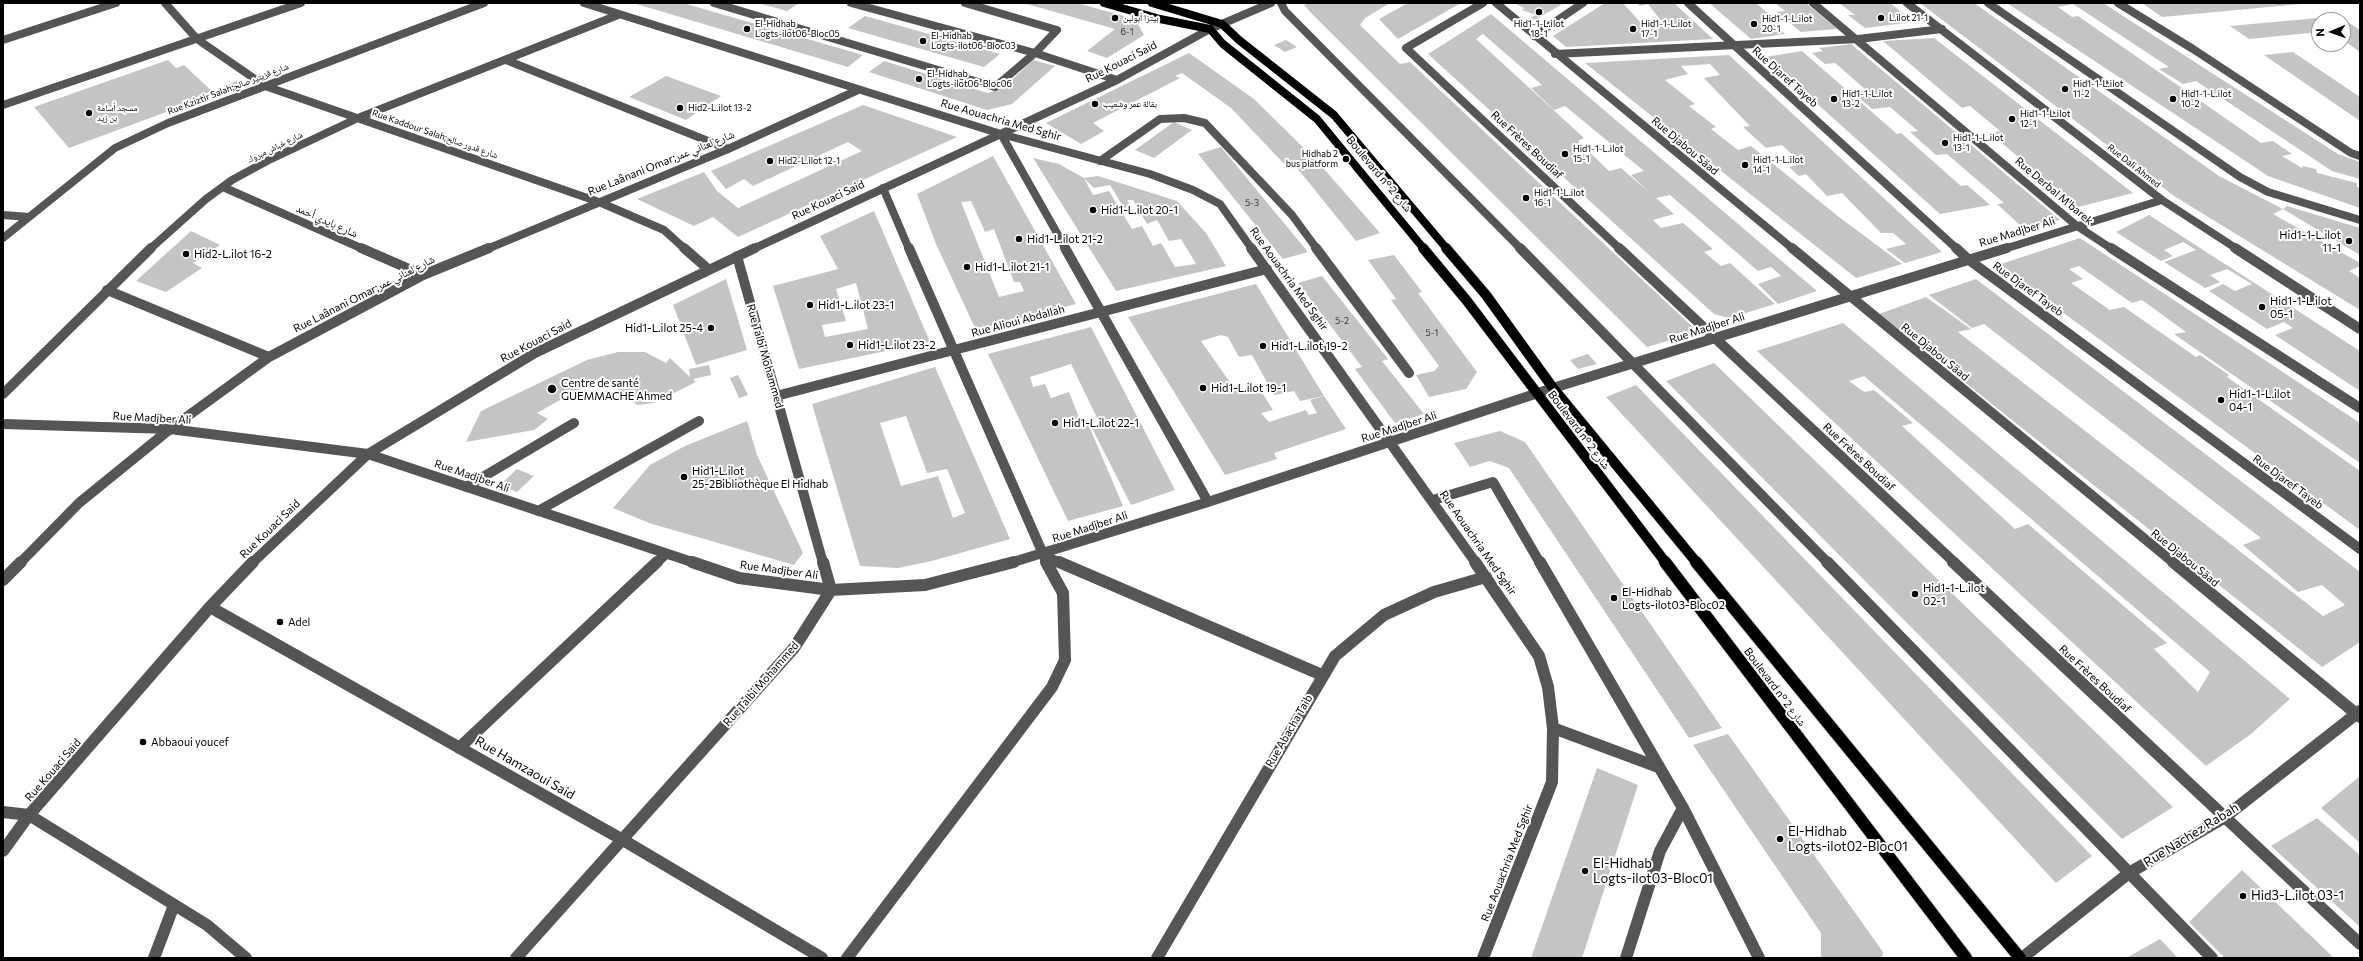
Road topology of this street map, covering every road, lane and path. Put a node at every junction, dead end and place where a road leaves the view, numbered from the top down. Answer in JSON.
{"nodes":[{"id":1,"x":116,"y":3,"type":"edge"},
{"id":2,"x":165,"y":3,"type":"edge"},
{"id":3,"x":301,"y":3,"type":"edge"},
{"id":4,"x":484,"y":3,"type":"edge"},
{"id":5,"x":584,"y":3,"type":"edge"},
{"id":6,"x":714,"y":3,"type":"edge"},
{"id":7,"x":850,"y":3,"type":"edge"},
{"id":8,"x":965,"y":3,"type":"edge"},
{"id":9,"x":1104,"y":3,"type":"edge"},
{"id":10,"x":1152,"y":3,"type":"edge"},
{"id":11,"x":1271,"y":3,"type":"edge"},
{"id":12,"x":1281,"y":3,"type":"edge"},
{"id":13,"x":1482,"y":3,"type":"edge"},
{"id":14,"x":1496,"y":3,"type":"edge"},
{"id":15,"x":1583,"y":3,"type":"edge"},
{"id":16,"x":1688,"y":3,"type":"edge"},
{"id":17,"x":1813,"y":3,"type":"edge"},
{"id":18,"x":1907,"y":3,"type":"edge"},
{"id":19,"x":1988,"y":3,"type":"edge"},
{"id":20,"x":2118,"y":3,"type":"edge"},
{"id":21,"x":618,"y":15,"type":"junction"},
{"id":22,"x":1222,"y":24,"type":"junction"},
{"id":23,"x":1942,"y":29,"type":"junction"},
{"id":24,"x":1210,"y":30,"type":"junction"},
{"id":25,"x":1534,"y":36,"type":"junction"},
{"id":26,"x":197,"y":39,"type":"junction"},
{"id":27,"x":1858,"y":39,"type":"junction"},
{"id":28,"x":3,"y":40,"type":"edge"},
{"id":29,"x":1735,"y":46,"type":"junction"},
{"id":30,"x":1035,"y":53,"type":"junction"},
{"id":31,"x":1555,"y":54,"type":"junction"},
{"id":32,"x":506,"y":60,"type":"junction"},
{"id":33,"x":1117,"y":80,"type":"junction"},
{"id":34,"x":265,"y":86,"type":"junction"},
{"id":35,"x":858,"y":90,"type":"junction"},
{"id":36,"x":3,"y":105,"type":"edge"},
{"id":37,"x":358,"y":118,"type":"junction"},
{"id":38,"x":1001,"y":134,"type":"junction"},
{"id":39,"x":728,"y":149,"type":"junction"},
{"id":40,"x":2360,"y":156,"type":"edge"},
{"id":41,"x":1100,"y":161,"type":"junction"},
{"id":42,"x":223,"y":187,"type":"junction"},
{"id":43,"x":883,"y":188,"type":"junction"},
{"id":44,"x":2162,"y":200,"type":"junction"},
{"id":45,"x":599,"y":202,"type":"junction"},
{"id":46,"x":3,"y":215,"type":"edge"},
{"id":47,"x":29,"y":216,"type":"junction"},
{"id":48,"x":2360,"y":220,"type":"edge"},
{"id":49,"x":2077,"y":226,"type":"junction"},
{"id":50,"x":3,"y":238,"type":"edge"},
{"id":51,"x":737,"y":256,"type":"junction"},
{"id":52,"x":1969,"y":260,"type":"junction"},
{"id":53,"x":708,"y":269,"type":"junction"},
{"id":54,"x":1267,"y":269,"type":"junction"},
{"id":55,"x":423,"y":275,"type":"junction"},
{"id":56,"x":107,"y":290,"type":"junction"},
{"id":57,"x":1848,"y":296,"type":"junction"},
{"id":58,"x":1100,"y":312,"type":"junction"},
{"id":59,"x":2360,"y":329,"type":"edge"},
{"id":60,"x":1716,"y":338,"type":"junction"},
{"id":61,"x":953,"y":350,"type":"junction"},
{"id":62,"x":269,"y":358,"type":"junction"},
{"id":63,"x":1635,"y":364,"type":"junction"},
{"id":64,"x":1409,"y":373,"type":"dead end"},
{"id":65,"x":1553,"y":388,"type":"junction"},
{"id":66,"x":3,"y":394,"type":"edge"},
{"id":67,"x":1536,"y":394,"type":"junction"},
{"id":68,"x":776,"y":396,"type":"junction"},
{"id":69,"x":2360,"y":408,"type":"edge"},
{"id":70,"x":699,"y":421,"type":"dead end"},
{"id":71,"x":574,"y":423,"type":"dead end"},
{"id":72,"x":3,"y":424,"type":"edge"},
{"id":73,"x":170,"y":429,"type":"junction"},
{"id":74,"x":1392,"y":442,"type":"junction"},
{"id":75,"x":368,"y":454,"type":"junction"},
{"id":76,"x":466,"y":487,"type":"junction"},
{"id":77,"x":1434,"y":500,"type":"junction"},
{"id":78,"x":1208,"y":502,"type":"junction"},
{"id":79,"x":538,"y":511,"type":"junction"},
{"id":80,"x":2360,"y":549,"type":"edge"},
{"id":81,"x":666,"y":554,"type":"junction"},
{"id":82,"x":1042,"y":554,"type":"junction"},
{"id":83,"x":1486,"y":577,"type":"junction"},
{"id":84,"x":3,"y":580,"type":"edge"},
{"id":85,"x":831,"y":590,"type":"junction"},
{"id":86,"x":210,"y":607,"type":"junction"},
{"id":87,"x":1322,"y":675,"type":"junction"},
{"id":88,"x":2359,"y":714,"type":"edge"},
{"id":89,"x":1553,"y":728,"type":"junction"},
{"id":90,"x":459,"y":748,"type":"junction"},
{"id":91,"x":1658,"y":767,"type":"junction"},
{"id":92,"x":1683,"y":808,"type":"junction"},
{"id":93,"x":3,"y":812,"type":"edge"},
{"id":94,"x":30,"y":815,"type":"junction"},
{"id":95,"x":2225,"y":817,"type":"junction"},
{"id":96,"x":623,"y":840,"type":"junction"},
{"id":97,"x":3,"y":852,"type":"edge"},
{"id":98,"x":2129,"y":873,"type":"junction"},
{"id":99,"x":174,"y":905,"type":"junction"},
{"id":100,"x":2360,"y":944,"type":"edge"},
{"id":101,"x":154,"y":958,"type":"edge"},
{"id":102,"x":246,"y":958,"type":"edge"},
{"id":103,"x":516,"y":958,"type":"edge"},
{"id":104,"x":822,"y":958,"type":"edge"},
{"id":105,"x":847,"y":958,"type":"edge"},
{"id":106,"x":1157,"y":958,"type":"edge"},
{"id":107,"x":1483,"y":958,"type":"edge"},
{"id":108,"x":1626,"y":958,"type":"edge"},
{"id":109,"x":1759,"y":958,"type":"edge"},
{"id":110,"x":1966,"y":958,"type":"edge"},
{"id":111,"x":2021,"y":958,"type":"edge"},
{"id":112,"x":2212,"y":958,"type":"edge"}],
"edges":[{"from":1,"to":28,"type":"street"},
{"from":2,"to":26,"type":"street","name":"Rue Kaddour Salah;شارع قدور صالح"},
{"from":3,"to":26,"type":"street"},
{"from":4,"to":34,"type":"street","name":"Rue Kziztir Salah;شارع قزيتير صالح"},
{"from":5,"to":21,"type":"street","name":"Rue Aouachria Med Sghir"},
{"from":6,"to":30,"type":"street"},
{"from":7,"to":30,"type":"street"},
{"from":8,"to":30,"type":"street"},
{"from":9,"to":24,"type":"main road"},
{"from":10,"to":22,"type":"main road","name":"Boulevard n° شارع 2"},
{"from":11,"to":22,"type":"street","name":"Rue Kouaci Said"},
{"from":12,"to":63,"type":"street"},
{"from":13,"to":60,"type":"street","name":"Rue Frères Boudiaf"},
{"from":14,"to":25,"type":"street","name":"Rue Djabou Säad"},
{"from":15,"to":25,"type":"street"},
{"from":16,"to":29,"type":"street","name":"Rue Djaref Tayeb"},
{"from":17,"to":27,"type":"street","name":"Rue Derbal M'barek"},
{"from":18,"to":23,"type":"street","name":"Rue Dali Ahmed"},
{"from":19,"to":48,"type":"street"},
{"from":20,"to":40,"type":"street"},
{"from":21,"to":32,"type":"street","name":"شارع خباش مبروك"},
{"from":21,"to":35,"type":"street","name":"Rue Aouachria Med Sghir"},
{"from":22,"to":24,"type":"street","name":"Rue Kouaci Said"},
{"from":22,"to":65,"type":"main road","name":"Boulevard n° شارع 2"},
{"from":23,"to":27,"type":"street"},
{"from":23,"to":44,"type":"street","name":"Rue Dali Ahmed"},
{"from":24,"to":33,"type":"street","name":"Rue Kouaci Said"},
{"from":24,"to":67,"type":"main road","name":"Boulevard n° شارع 2"},
{"from":25,"to":31,"type":"street","name":"Rue Djabou Säad"},
{"from":26,"to":34,"type":"street","name":"Rue Kaddour Salah;شارع قدور صالح"},
{"from":26,"to":36,"type":"street"},
{"from":27,"to":29,"type":"street"},
{"from":27,"to":49,"type":"street","name":"Rue Derbal M'barek"},
{"from":29,"to":31,"type":"street"},
{"from":29,"to":52,"type":"street","name":"Rue Djaref Tayeb"},
{"from":30,"to":33,"type":"street"},
{"from":31,"to":57,"type":"street","name":"Rue Djabou Säad"},
{"from":32,"to":37,"type":"street","name":"شارع خباش مبروك"},
{"from":32,"to":39,"type":"street"},
{"from":33,"to":38,"type":"street","name":"Rue Kouaci Said"},
{"from":34,"to":37,"type":"street","name":"Rue Kaddour Salah;شارع قدور صالح"},
{"from":34,"to":47,"type":"street","name":"Rue Kziztir Salah;شارع قزيتير صالح"},
{"from":35,"to":38,"type":"street","name":"Rue Aouachria Med Sghir"},
{"from":35,"to":39,"type":"street","name":"Rue Laânani Omar;شارع لعناني عمر"},
{"from":37,"to":42,"type":"street","name":"شارع خباش مبروك"},
{"from":37,"to":45,"type":"street","name":"Rue Kaddour Salah;شارع قدور صالح"},
{"from":38,"to":41,"type":"street","name":"Rue Aouachria Med Sghir"},
{"from":38,"to":43,"type":"street","name":"Rue Kouaci Said"},
{"from":38,"to":58,"type":"street"},
{"from":39,"to":45,"type":"street","name":"Rue Laânani Omar;شارع لعناني عمر"},
{"from":41,"to":54,"type":"street","name":"Rue Aouachria Med Sghir"},
{"from":41,"to":64,"type":"street"},
{"from":42,"to":55,"type":"street","name":"شارع بايدي أحمد"},
{"from":42,"to":56,"type":"street","name":"شارع خباش مبروك"},
{"from":43,"to":51,"type":"street","name":"Rue Kouaci Said"},
{"from":43,"to":61,"type":"street"},
{"from":44,"to":49,"type":"street","name":"Rue Madjber Ali"},
{"from":44,"to":59,"type":"street","name":"Rue Dali Ahmed"},
{"from":45,"to":53,"type":"street","name":"Rue Kaddour Salah;شارع قدور صالح"},
{"from":45,"to":55,"type":"street","name":"Rue Laânani Omar;شارع لعناني عمر"},
{"from":46,"to":47,"type":"street"},
{"from":47,"to":50,"type":"street","name":"Rue Kziztir Salah;شارع قزيتير صالح"},
{"from":49,"to":52,"type":"street","name":"Rue Madjber Ali"},
{"from":49,"to":69,"type":"street","name":"Rue Derbal M'barek"},
{"from":51,"to":53,"type":"street","name":"Rue Kouaci Said"},
{"from":51,"to":68,"type":"street","name":"Rue Talbi Mohammed"},
{"from":52,"to":57,"type":"street","name":"Rue Madjber Ali"},
{"from":52,"to":80,"type":"street","name":"Rue Djaref Tayeb"},
{"from":53,"to":75,"type":"street","name":"Rue Kouaci Said"},
{"from":54,"to":58,"type":"street","name":"Rue Alioui Abdallah"},
{"from":54,"to":74,"type":"street","name":"Rue Aouachria Med Sghir"},
{"from":55,"to":62,"type":"street","name":"Rue Laânani Omar;شارع لعناني عمر"},
{"from":56,"to":62,"type":"street"},
{"from":56,"to":66,"type":"street","name":"شارع خباش مبروك"},
{"from":57,"to":60,"type":"street","name":"Rue Madjber Ali"},
{"from":57,"to":88,"type":"street","name":"Rue Djabou Säad"},
{"from":58,"to":61,"type":"street","name":"Rue Alioui Abdallah"},
{"from":58,"to":78,"type":"street"},
{"from":60,"to":63,"type":"street","name":"Rue Madjber Ali"},
{"from":60,"to":95,"type":"street","name":"Rue Frères Boudiaf"},
{"from":61,"to":68,"type":"street","name":"Rue Alioui Abdallah"},
{"from":61,"to":82,"type":"street"},
{"from":62,"to":73,"type":"street","name":"Rue Laânani Omar;شارع لعناني عمر"},
{"from":63,"to":65,"type":"street","name":"Rue Madjber Ali"},
{"from":63,"to":98,"type":"street"},
{"from":65,"to":67,"type":"street","name":"Rue Madjber Ali"},
{"from":65,"to":111,"type":"main road","name":"Boulevard n° شارع 2"},
{"from":67,"to":74,"type":"street","name":"Rue Madjber Ali"},
{"from":67,"to":110,"type":"main road","name":"Boulevard n° شارع 2"},
{"from":68,"to":85,"type":"street","name":"Rue Talbi Mohammed"},
{"from":70,"to":79,"type":"street"},
{"from":71,"to":76,"type":"street"},
{"from":72,"to":73,"type":"street","name":"Rue Madjber Ali"},
{"from":73,"to":75,"type":"street","name":"Rue Madjber Ali"},
{"from":73,"to":84,"type":"street","name":"Rue Laânani Omar;شارع لعناني عمر"},
{"from":74,"to":77,"type":"street","name":"Rue Aouachria Med Sghir"},
{"from":74,"to":78,"type":"street","name":"Rue Madjber Ali"},
{"from":75,"to":76,"type":"street","name":"Rue Madjber Ali"},
{"from":75,"to":86,"type":"street","name":"Rue Kouaci Said"},
{"from":76,"to":79,"type":"street","name":"Rue Madjber Ali"},
{"from":77,"to":83,"type":"street","name":"Rue Aouachria Med Sghir"},
{"from":77,"to":91,"type":"street"},
{"from":78,"to":82,"type":"street","name":"Rue Madjber Ali"},
{"from":79,"to":81,"type":"street","name":"Rue Madjber Ali"},
{"from":81,"to":85,"type":"street","name":"Rue Madjber Ali"},
{"from":81,"to":90,"type":"street"},
{"from":82,"to":85,"type":"street","name":"Rue Madjber Ali"},
{"from":82,"to":87,"type":"street"},
{"from":82,"to":105,"type":"street"},
{"from":83,"to":87,"type":"street","name":"Rue Abacha Taib"},
{"from":83,"to":89,"type":"street","name":"Rue Aouachria Med Sghir"},
{"from":85,"to":96,"type":"street","name":"Rue Talbi Mohammed"},
{"from":86,"to":90,"type":"street","name":"Rue Hamzaoui Said"},
{"from":86,"to":94,"type":"street","name":"Rue Kouaci Said"},
{"from":87,"to":106,"type":"street","name":"Rue Abacha Taib"},
{"from":88,"to":95,"type":"street","name":"Rue Nachez Rabah"},
{"from":89,"to":91,"type":"street"},
{"from":89,"to":107,"type":"street","name":"Rue Aouachria Med Sghir"},
{"from":90,"to":96,"type":"street","name":"Rue Hamzaoui Said"},
{"from":91,"to":92,"type":"street"},
{"from":92,"to":108,"type":"street"},
{"from":92,"to":109,"type":"street"},
{"from":93,"to":94,"type":"street"},
{"from":94,"to":97,"type":"street","name":"Rue Kouaci Said"},
{"from":94,"to":99,"type":"street"},
{"from":95,"to":98,"type":"street","name":"Rue Nachez Rabah"},
{"from":95,"to":100,"type":"street","name":"Rue Frères Boudiaf"},
{"from":96,"to":103,"type":"street","name":"Rue Talbi Mohammed"},
{"from":96,"to":104,"type":"street","name":"Rue Hamzaoui Said"},
{"from":98,"to":111,"type":"street","name":"Rue Nachez Rabah"},
{"from":98,"to":112,"type":"street"},
{"from":99,"to":101,"type":"street"},
{"from":99,"to":102,"type":"street"}]}
